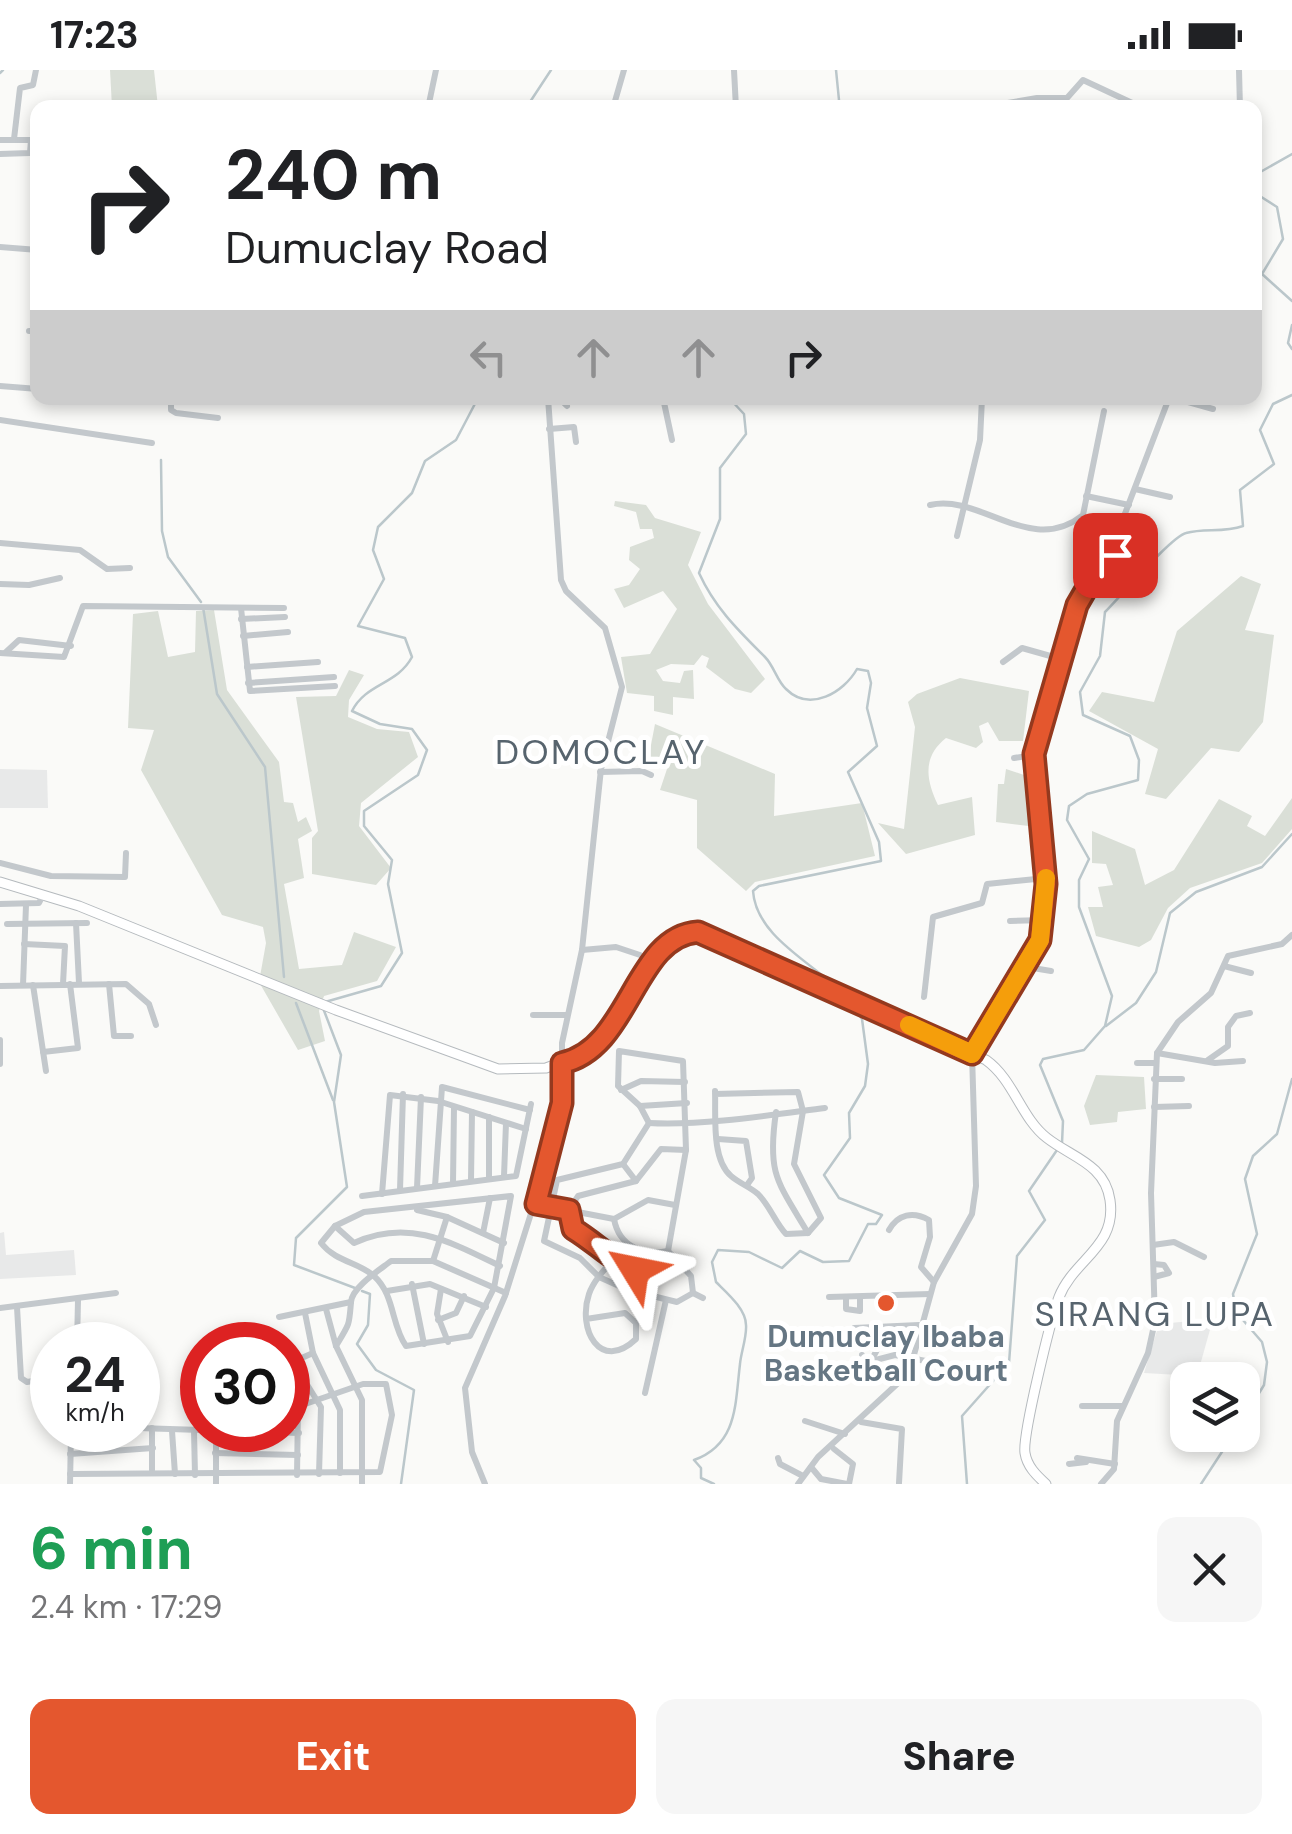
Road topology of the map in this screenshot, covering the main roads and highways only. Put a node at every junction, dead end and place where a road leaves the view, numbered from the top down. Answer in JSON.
{"nodes":[{"id":1,"x":0,"y":882,"type":"edge"},
{"id":2,"x":1046,"y":1484,"type":"edge"}],
"edges":[{"from":1,"to":2,"type":"main road"}]}
